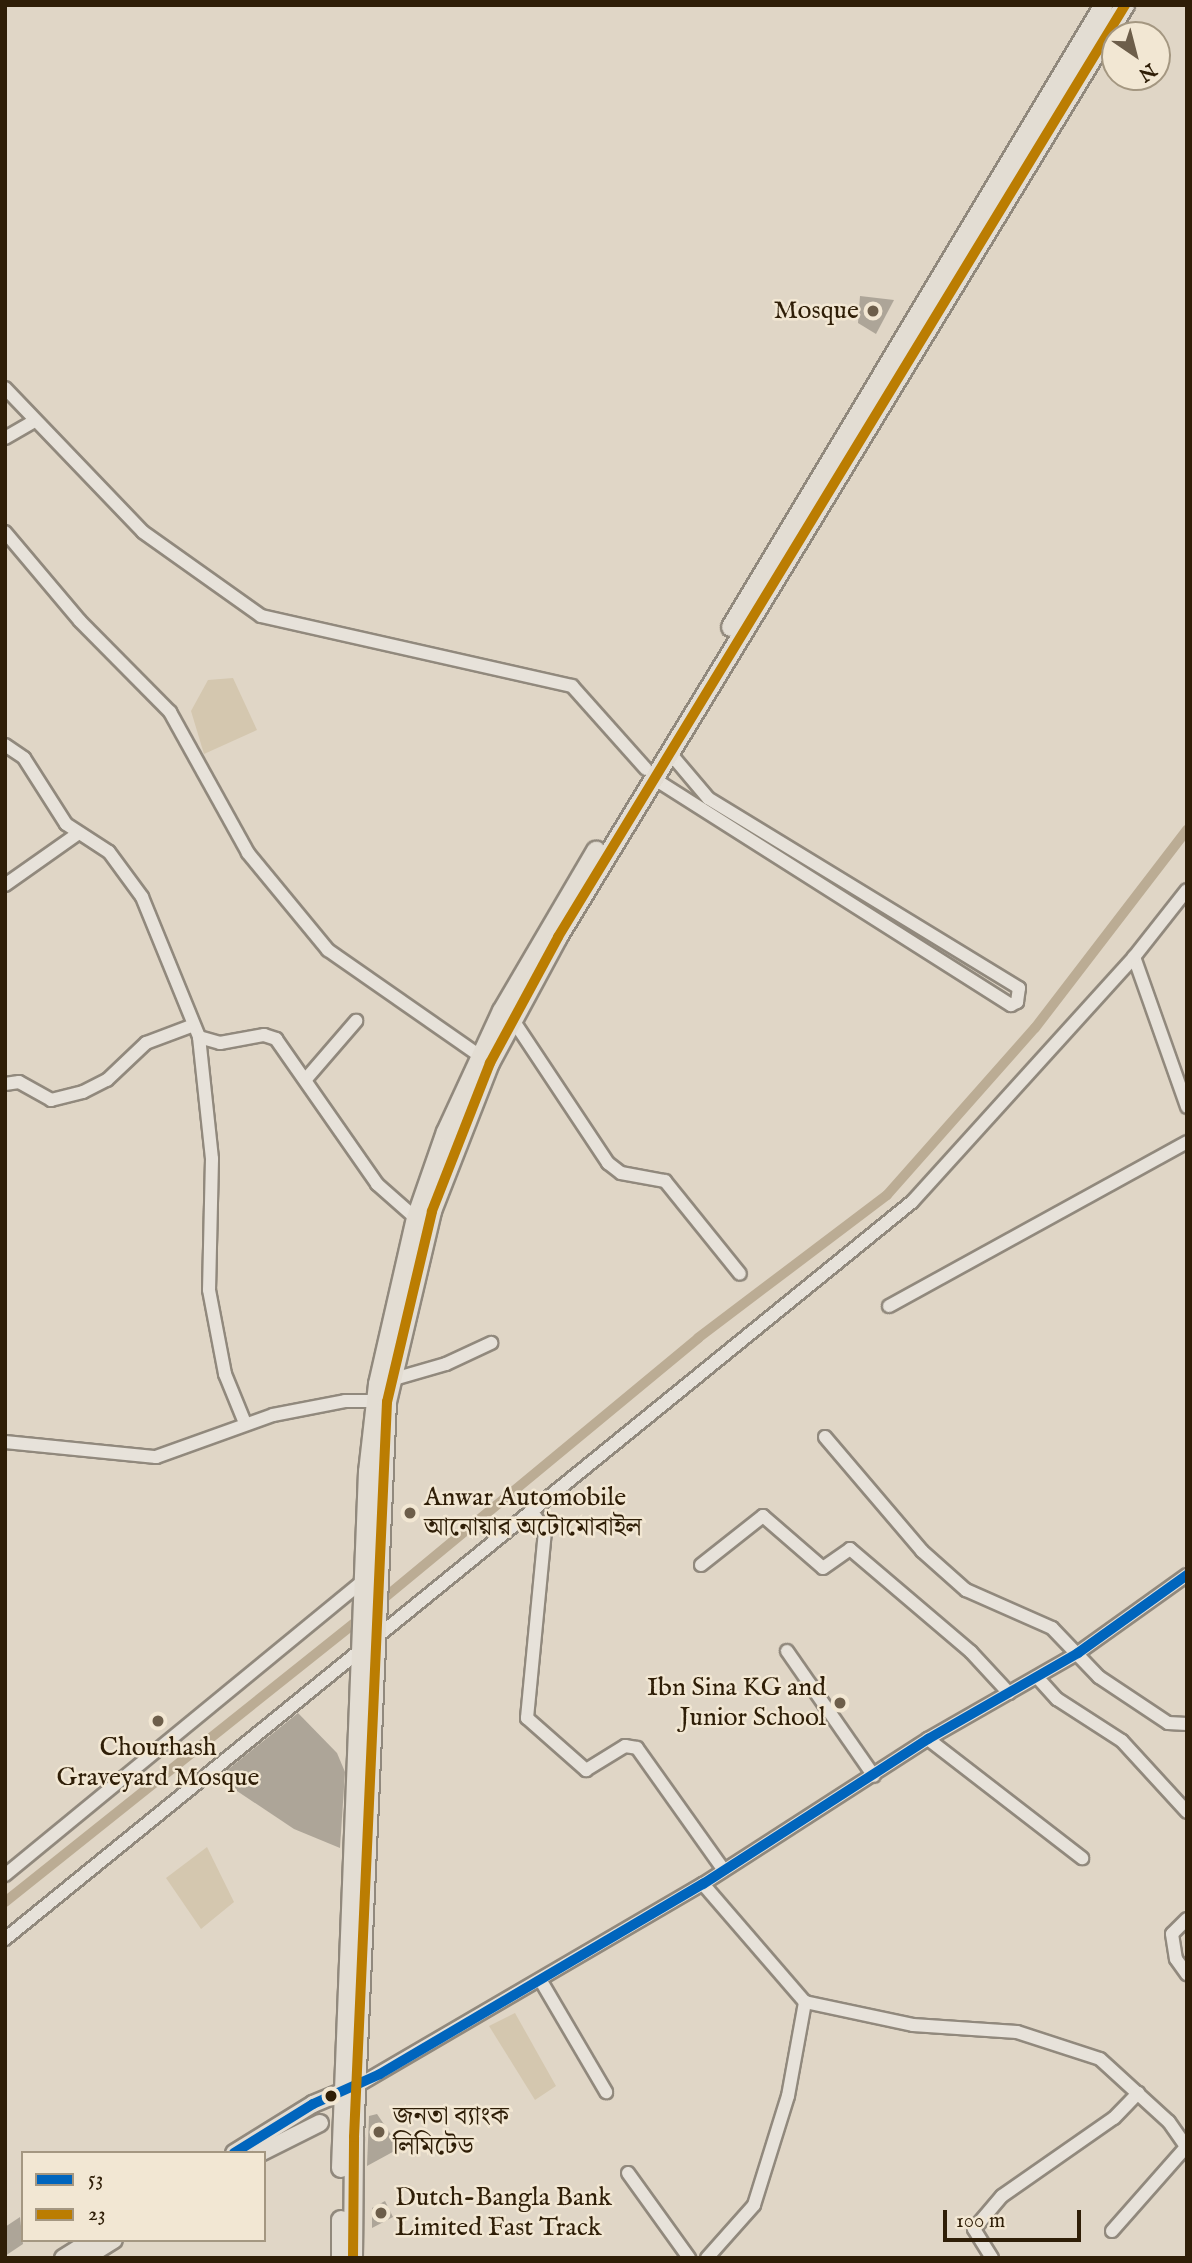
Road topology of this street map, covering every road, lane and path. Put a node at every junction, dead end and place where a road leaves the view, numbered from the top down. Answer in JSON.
{"nodes":[{"id":1,"x":1104,"y":5,"type":"edge"},
{"id":2,"x":1125,"y":5,"type":"edge"},
{"id":3,"x":5,"y":388,"type":"edge"},
{"id":4,"x":34,"y":421,"type":"junction"},
{"id":5,"x":5,"y":438,"type":"edge"},
{"id":6,"x":5,"y":532,"type":"edge"},
{"id":7,"x":5,"y":745,"type":"edge"},
{"id":8,"x":657,"y":763,"type":"junction"},
{"id":9,"x":76,"y":835,"type":"junction"},
{"id":10,"x":5,"y":885,"type":"edge"},
{"id":11,"x":1187,"y":890,"type":"edge"},
{"id":12,"x":1134,"y":957,"type":"junction"},
{"id":13,"x":513,"y":1020,"type":"junction"},
{"id":14,"x":356,"y":1021,"type":"dead end"},
{"id":15,"x":195,"y":1032,"type":"junction"},
{"id":16,"x":484,"y":1059,"type":"junction"},
{"id":17,"x":306,"y":1079,"type":"junction"},
{"id":18,"x":5,"y":1084,"type":"edge"},
{"id":19,"x":1187,"y":1107,"type":"edge"},
{"id":20,"x":1187,"y":1142,"type":"edge"},
{"id":21,"x":422,"y":1223,"type":"junction"},
{"id":22,"x":740,"y":1274,"type":"dead end"},
{"id":23,"x":889,"y":1306,"type":"dead end"},
{"id":24,"x":491,"y":1343,"type":"dead end"},
{"id":25,"x":394,"y":1378,"type":"junction"},
{"id":26,"x":381,"y":1401,"type":"junction"},
{"id":27,"x":245,"y":1423,"type":"junction"},
{"id":28,"x":825,"y":1437,"type":"dead end"},
{"id":29,"x":5,"y":1442,"type":"edge"},
{"id":30,"x":533,"y":1513,"type":"junction"},
{"id":31,"x":701,"y":1565,"type":"dead end"},
{"id":32,"x":1187,"y":1575,"type":"edge"},
{"id":33,"x":364,"y":1582,"type":"junction"},
{"id":34,"x":366,"y":1644,"type":"junction"},
{"id":35,"x":787,"y":1651,"type":"dead end"},
{"id":36,"x":1078,"y":1653,"type":"junction"},
{"id":37,"x":1037,"y":1677,"type":"junction"},
{"id":38,"x":1009,"y":1693,"type":"junction"},
{"id":39,"x":1187,"y":1724,"type":"edge"},
{"id":40,"x":929,"y":1739,"type":"junction"},
{"id":41,"x":874,"y":1776,"type":"junction"},
{"id":42,"x":1187,"y":1812,"type":"edge"},
{"id":43,"x":1082,"y":1858,"type":"dead end"},
{"id":44,"x":723,"y":1869,"type":"junction"},
{"id":45,"x":5,"y":1875,"type":"edge"},
{"id":46,"x":702,"y":1884,"type":"junction"},
{"id":47,"x":1187,"y":1919,"type":"edge"},
{"id":48,"x":5,"y":1939,"type":"edge"},
{"id":49,"x":1187,"y":1974,"type":"edge"},
{"id":50,"x":541,"y":1981,"type":"junction"},
{"id":51,"x":804,"y":2002,"type":"junction"},
{"id":52,"x":349,"y":2087,"type":"junction"},
{"id":53,"x":606,"y":2092,"type":"dead end"},
{"id":54,"x":1138,"y":2093,"type":"junction"},
{"id":55,"x":313,"y":2104,"type":"junction"},
{"id":56,"x":320,"y":2123,"type":"junction"},
{"id":57,"x":347,"y":2134,"type":"junction"},
{"id":58,"x":1186,"y":2147,"type":"edge"},
{"id":59,"x":237,"y":2151,"type":"edge"},
{"id":60,"x":264,"y":2151,"type":"edge"},
{"id":61,"x":628,"y":2174,"type":"dead end"},
{"id":62,"x":1112,"y":2231,"type":"dead end"},
{"id":63,"x":89,"y":2242,"type":"edge"},
{"id":64,"x":111,"y":2242,"type":"edge"},
{"id":65,"x":63,"y":2258,"type":"edge"},
{"id":66,"x":85,"y":2258,"type":"edge"},
{"id":67,"x":341,"y":2258,"type":"edge"},
{"id":68,"x":353,"y":2258,"type":"edge"},
{"id":69,"x":688,"y":2258,"type":"edge"},
{"id":70,"x":707,"y":2258,"type":"edge"},
{"id":71,"x":992,"y":2258,"type":"edge"}],
"edges":[{"from":1,"to":8,"type":"highway"},
{"from":2,"to":8,"type":"highway"},
{"from":3,"to":4,"type":"street"},
{"from":4,"to":5,"type":"street"},
{"from":4,"to":8,"type":"street"},
{"from":6,"to":16,"type":"street"},
{"from":7,"to":9,"type":"street"},
{"from":8,"to":8,"type":"street"},
{"from":8,"to":13,"type":"highway"},
{"from":8,"to":16,"type":"highway"},
{"from":9,"to":10,"type":"street"},
{"from":9,"to":15,"type":"street"},
{"from":11,"to":12,"type":"street"},
{"from":12,"to":19,"type":"street"},
{"from":12,"to":30,"type":"street"},
{"from":13,"to":16,"type":"highway"},
{"from":13,"to":22,"type":"street"},
{"from":14,"to":17,"type":"street"},
{"from":15,"to":17,"type":"street"},
{"from":15,"to":18,"type":"street"},
{"from":15,"to":27,"type":"street"},
{"from":16,"to":21,"type":"highway"},
{"from":17,"to":21,"type":"street"},
{"from":20,"to":23,"type":"street"},
{"from":21,"to":25,"type":"highway"},
{"from":21,"to":26,"type":"highway"},
{"from":24,"to":25,"type":"street"},
{"from":25,"to":26,"type":"highway"},
{"from":26,"to":27,"type":"street"},
{"from":26,"to":33,"type":"highway"},
{"from":26,"to":34,"type":"highway"},
{"from":27,"to":29,"type":"street"},
{"from":28,"to":36,"type":"street"},
{"from":30,"to":34,"type":"street"},
{"from":30,"to":44,"type":"street"},
{"from":31,"to":38,"type":"street"},
{"from":32,"to":36,"type":"street"},
{"from":33,"to":34,"type":"highway"},
{"from":33,"to":45,"type":"street"},
{"from":34,"to":48,"type":"street"},
{"from":34,"to":52,"type":"highway"},
{"from":35,"to":41,"type":"street"},
{"from":36,"to":37,"type":"street"},
{"from":36,"to":39,"type":"street"},
{"from":37,"to":38,"type":"street"},
{"from":37,"to":42,"type":"street"},
{"from":38,"to":40,"type":"street"},
{"from":40,"to":41,"type":"street"},
{"from":40,"to":43,"type":"street"},
{"from":41,"to":44,"type":"street"},
{"from":44,"to":46,"type":"street"},
{"from":46,"to":50,"type":"street"},
{"from":46,"to":51,"type":"street"},
{"from":47,"to":49,"type":"street"},
{"from":50,"to":52,"type":"street"},
{"from":50,"to":53,"type":"street"},
{"from":51,"to":54,"type":"street"},
{"from":51,"to":70,"type":"street"},
{"from":52,"to":55,"type":"main road"},
{"from":52,"to":57,"type":"highway"},
{"from":54,"to":58,"type":"street"},
{"from":54,"to":71,"type":"street"},
{"from":55,"to":56,"type":"main road"},
{"from":55,"to":59,"type":"main road"},
{"from":56,"to":57,"type":"main road"},
{"from":56,"to":60,"type":"main road"},
{"from":57,"to":67,"type":"highway"},
{"from":57,"to":68,"type":"highway"},
{"from":58,"to":62,"type":"street"},
{"from":61,"to":69,"type":"street"},
{"from":63,"to":65,"type":"main road"},
{"from":64,"to":66,"type":"main road"}]}
